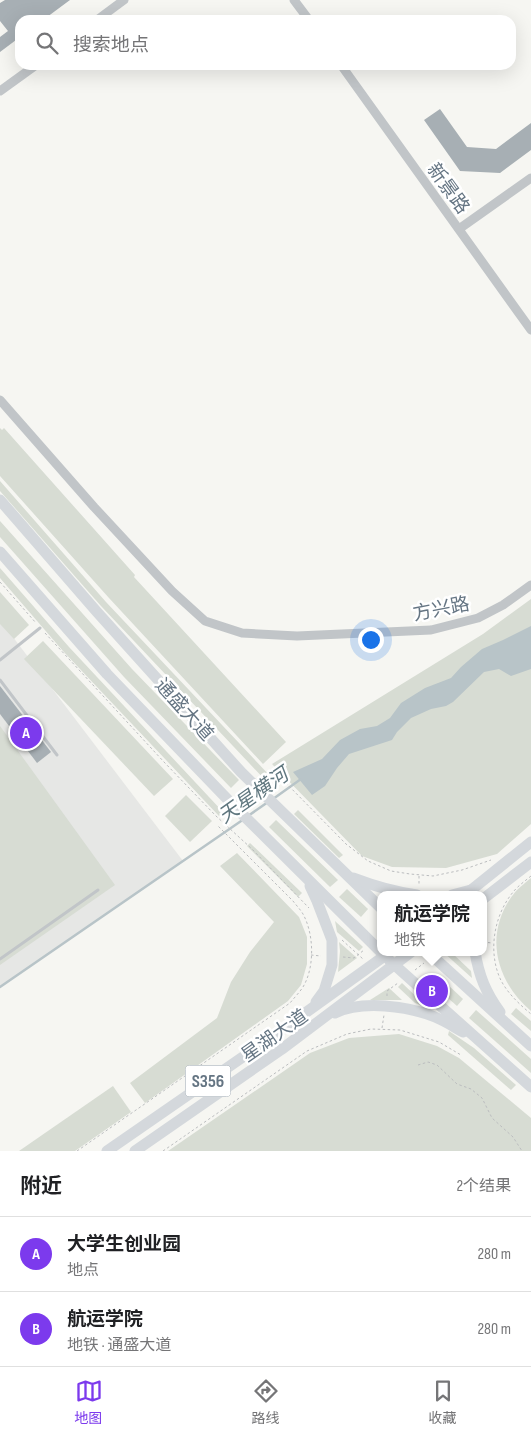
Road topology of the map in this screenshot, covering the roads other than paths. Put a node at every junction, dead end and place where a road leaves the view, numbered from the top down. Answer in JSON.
{"nodes":[{"id":1,"x":124,"y":0,"type":"edge"},
{"id":2,"x":294,"y":0,"type":"edge"},
{"id":3,"x":104,"y":15,"type":"edge"},
{"id":4,"x":304,"y":15,"type":"edge"},
{"id":5,"x":29,"y":70,"type":"edge"},
{"id":6,"x":345,"y":70,"type":"edge"},
{"id":7,"x":0,"y":91,"type":"edge"},
{"id":8,"x":531,"y":178,"type":"edge"},
{"id":9,"x":459,"y":229,"type":"junction"},
{"id":10,"x":531,"y":330,"type":"edge"},
{"id":11,"x":0,"y":400,"type":"edge"},
{"id":12,"x":0,"y":500,"type":"edge"},
{"id":13,"x":0,"y":552,"type":"edge"},
{"id":14,"x":531,"y":585,"type":"edge"},
{"id":15,"x":40,"y":628,"type":"road end"},
{"id":16,"x":0,"y":660,"type":"edge"},
{"id":17,"x":0,"y":680,"type":"edge"},
{"id":18,"x":57,"y":755,"type":"dead end"},
{"id":19,"x":531,"y":842,"type":"edge"},
{"id":20,"x":531,"y":862,"type":"edge"},
{"id":21,"x":304,"y":876,"type":"junction"},
{"id":22,"x":348,"y":876,"type":"junction"},
{"id":23,"x":98,"y":890,"type":"dead end"},
{"id":24,"x":393,"y":891,"type":"edge"},
{"id":25,"x":470,"y":891,"type":"edge"},
{"id":26,"x":487,"y":897,"type":"edge"},
{"id":27,"x":377,"y":904,"type":"edge"},
{"id":28,"x":377,"y":946,"type":"edge"},
{"id":29,"x":377,"y":955,"type":"edge"},
{"id":30,"x":386,"y":956,"type":"edge"},
{"id":31,"x":406,"y":956,"type":"edge"},
{"id":32,"x":432,"y":956,"type":"edge"},
{"id":33,"x":476,"y":956,"type":"edge"},
{"id":34,"x":0,"y":959,"type":"edge"},
{"id":35,"x":394,"y":965,"type":"junction"},
{"id":36,"x":309,"y":1011,"type":"junction"},
{"id":37,"x":318,"y":1022,"type":"junction"},
{"id":38,"x":512,"y":1030,"type":"junction"},
{"id":39,"x":531,"y":1046,"type":"edge"},
{"id":40,"x":491,"y":1052,"type":"junction"},
{"id":41,"x":531,"y":1087,"type":"edge"},
{"id":42,"x":107,"y":1151,"type":"edge"},
{"id":43,"x":135,"y":1151,"type":"edge"}],
"edges":[{"from":1,"to":3,"type":"street"},
{"from":2,"to":4,"type":"street"},
{"from":5,"to":7,"type":"street"},
{"from":6,"to":9,"type":"street","name":"新景路"},
{"from":8,"to":9,"type":"street"},
{"from":9,"to":10,"type":"street","name":"新景路"},
{"from":11,"to":14,"type":"street","name":"方兴路"},
{"from":12,"to":22,"type":"main road","name":"通盛大道"},
{"from":13,"to":21,"type":"main road","name":"通盛大道"},
{"from":15,"to":16,"type":"lane"},
{"from":17,"to":18,"type":"lane"},
{"from":19,"to":25,"type":"main road"},
{"from":20,"to":26,"type":"main road"},
{"from":21,"to":28,"type":"main road","name":"通盛大道"},
{"from":21,"to":36,"type":"main road"},
{"from":22,"to":24,"type":"main road"},
{"from":22,"to":27,"type":"main road","name":"通盛大道"},
{"from":23,"to":34,"type":"lane"},
{"from":29,"to":36,"type":"main road","name":"星湖大道","number":"S356"},
{"from":30,"to":35,"type":"main road","name":"通盛大道"},
{"from":31,"to":35,"type":"main road","name":"星湖大道","number":"S356"},
{"from":32,"to":38,"type":"main road"},
{"from":33,"to":38,"type":"main road"},
{"from":35,"to":37,"type":"main road","name":"星湖大道","number":"S356"},
{"from":35,"to":40,"type":"main road","name":"通盛大道"},
{"from":36,"to":42,"type":"main road","name":"星湖大道","number":"S356"},
{"from":37,"to":40,"type":"main road"},
{"from":37,"to":43,"type":"main road","name":"星湖大道","number":"S356"},
{"from":38,"to":39,"type":"main road"},
{"from":40,"to":41,"type":"main road","name":"通盛大道"}]}
